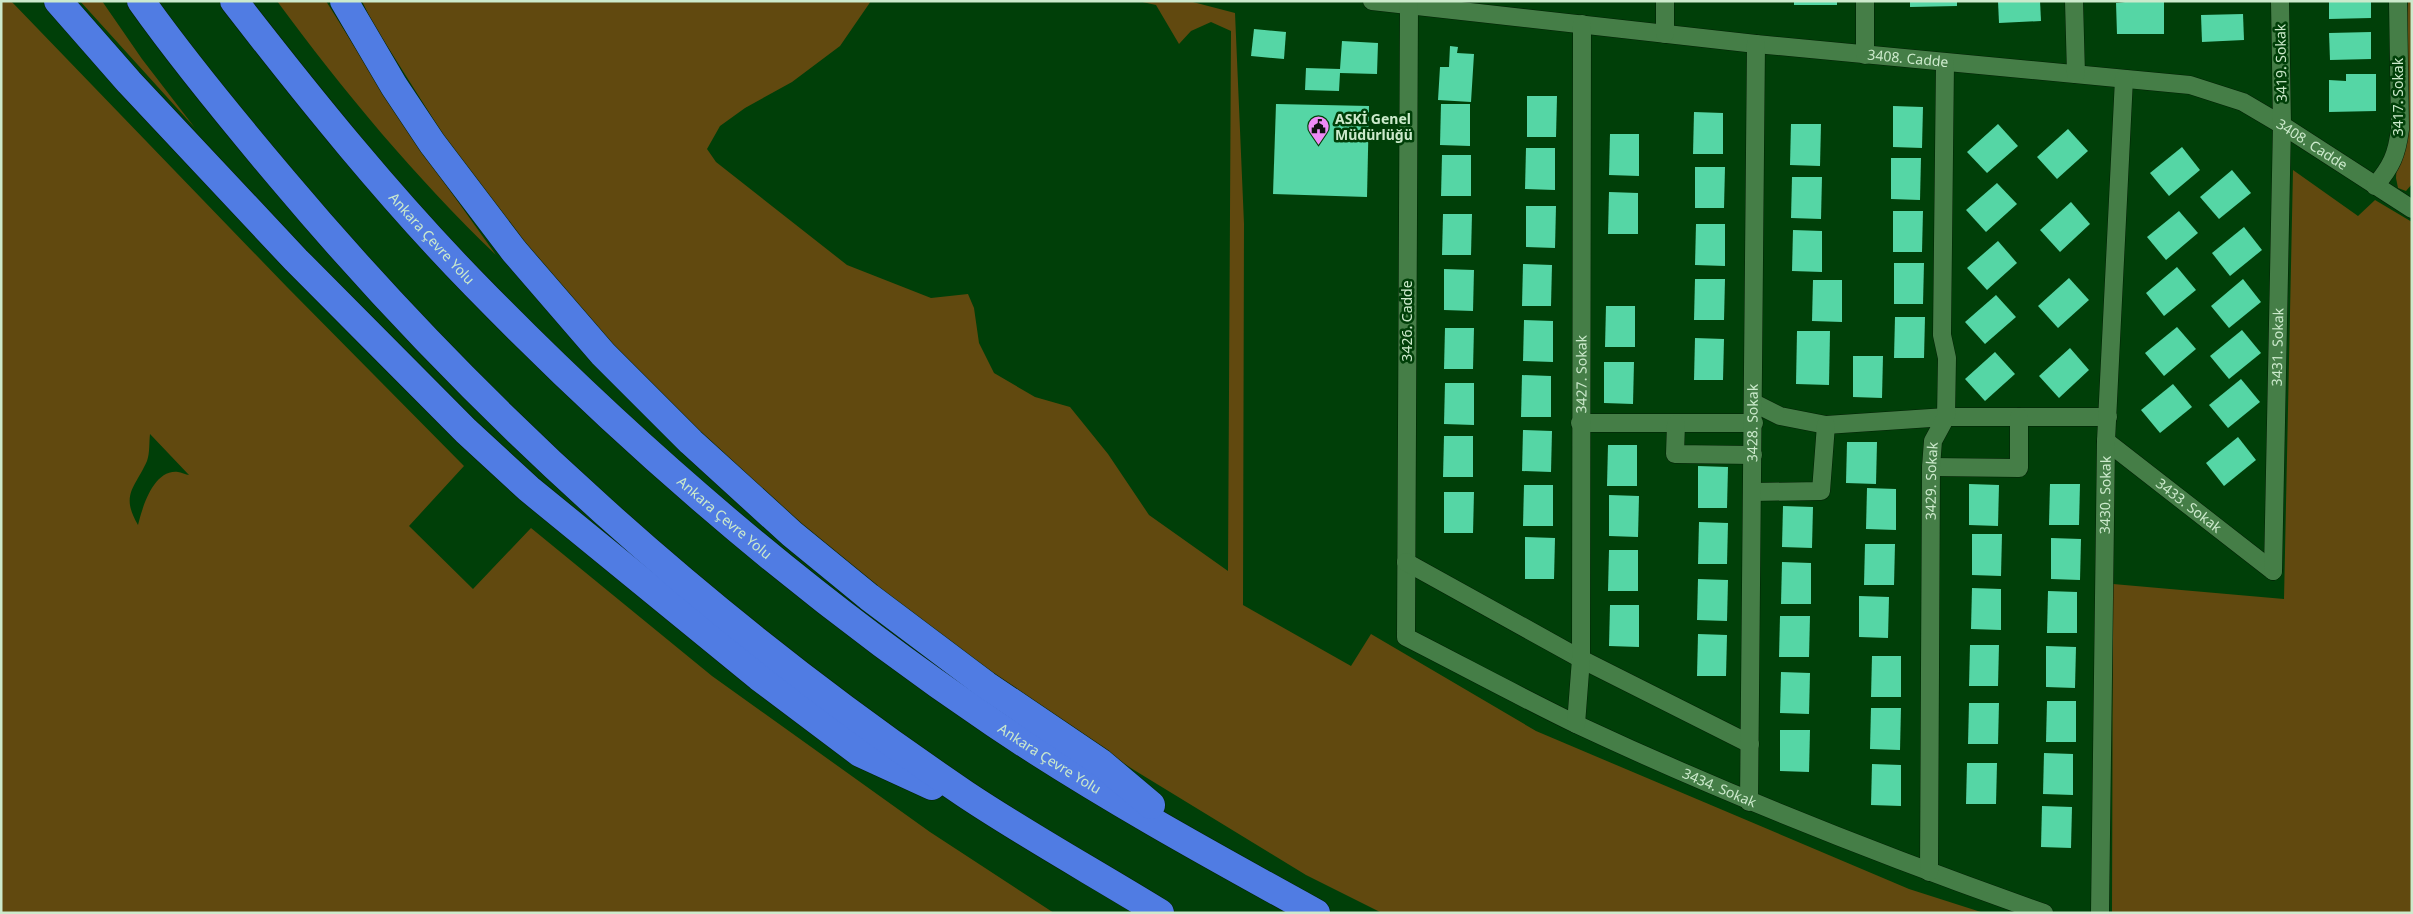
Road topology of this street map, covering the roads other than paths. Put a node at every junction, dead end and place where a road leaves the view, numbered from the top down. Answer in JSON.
{"nodes":[{"id":1,"x":58,"y":1,"type":"edge"},
{"id":2,"x":141,"y":1,"type":"edge"},
{"id":3,"x":234,"y":1,"type":"edge"},
{"id":4,"x":344,"y":1,"type":"edge"},
{"id":5,"x":1372,"y":1,"type":"edge"},
{"id":6,"x":1665,"y":1,"type":"edge"},
{"id":7,"x":1865,"y":1,"type":"edge"},
{"id":8,"x":2074,"y":1,"type":"edge"},
{"id":9,"x":2280,"y":1,"type":"edge"},
{"id":10,"x":2398,"y":1,"type":"edge"},
{"id":11,"x":1409,"y":5,"type":"junction"},
{"id":12,"x":1457,"y":6,"type":"edge"},
{"id":13,"x":1582,"y":24,"type":"junction"},
{"id":14,"x":1665,"y":34,"type":"junction"},
{"id":15,"x":1756,"y":44,"type":"junction"},
{"id":16,"x":1865,"y":55,"type":"junction"},
{"id":17,"x":1944,"y":63,"type":"junction"},
{"id":18,"x":2076,"y":74,"type":"junction"},
{"id":19,"x":2124,"y":79,"type":"junction"},
{"id":20,"x":2282,"y":125,"type":"junction"},
{"id":21,"x":2375,"y":186,"type":"junction"},
{"id":22,"x":2410,"y":204,"type":"edge"},
{"id":23,"x":1754,"y":403,"type":"junction"},
{"id":24,"x":1946,"y":417,"type":"junction"},
{"id":25,"x":2019,"y":417,"type":"junction"},
{"id":26,"x":2108,"y":417,"type":"junction"},
{"id":27,"x":1580,"y":423,"type":"junction"},
{"id":28,"x":1754,"y":423,"type":"junction"},
{"id":29,"x":1676,"y":424,"type":"junction"},
{"id":30,"x":1826,"y":425,"type":"junction"},
{"id":31,"x":2106,"y":441,"type":"junction"},
{"id":32,"x":1753,"y":455,"type":"junction"},
{"id":33,"x":1931,"y":466,"type":"junction"},
{"id":34,"x":1753,"y":492,"type":"junction"},
{"id":35,"x":1406,"y":562,"type":"junction"},
{"id":36,"x":2273,"y":571,"type":"joint"},
{"id":37,"x":1406,"y":637,"type":"joint"},
{"id":38,"x":1581,"y":659,"type":"junction"},
{"id":39,"x":1576,"y":724,"type":"junction"},
{"id":40,"x":1750,"y":744,"type":"junction"},
{"id":41,"x":1749,"y":802,"type":"junction"},
{"id":42,"x":1021,"y":828,"type":"junction"},
{"id":43,"x":1207,"y":853,"type":"junction"},
{"id":44,"x":1929,"y":872,"type":"junction"},
{"id":45,"x":1160,"y":913,"type":"edge"},
{"id":46,"x":1316,"y":913,"type":"edge"},
{"id":47,"x":2044,"y":913,"type":"edge"},
{"id":48,"x":2100,"y":913,"type":"edge"}],
"edges":[{"from":1,"to":42,"type":"highway"},
{"from":2,"to":42,"type":"highway"},
{"from":3,"to":43,"type":"highway","name":"Ankara Çevre Yolu"},
{"from":4,"to":43,"type":"highway"},
{"from":5,"to":11,"type":"street","name":"3408. Cadde"},
{"from":6,"to":14,"type":"street"},
{"from":7,"to":16,"type":"street"},
{"from":8,"to":18,"type":"street"},
{"from":9,"to":20,"type":"street","name":"3419. Sokak"},
{"from":10,"to":21,"type":"street","name":"3417. Sokak"},
{"from":11,"to":12,"type":"street","name":"3408. Cadde"},
{"from":11,"to":35,"type":"street","name":"3426. Cadde"},
{"from":12,"to":13,"type":"street","name":"3408. Cadde"},
{"from":13,"to":14,"type":"street","name":"3408. Cadde"},
{"from":13,"to":27,"type":"street","name":"3427. Sokak"},
{"from":14,"to":15,"type":"street","name":"3408. Cadde"},
{"from":15,"to":16,"type":"street","name":"3408. Cadde"},
{"from":15,"to":23,"type":"street","name":"3428. Sokak"},
{"from":16,"to":17,"type":"street","name":"3408. Cadde"},
{"from":17,"to":18,"type":"street","name":"3408. Cadde"},
{"from":17,"to":24,"type":"street","name":"3429. Sokak"},
{"from":18,"to":19,"type":"street","name":"3408. Cadde"},
{"from":19,"to":20,"type":"street","name":"3408. Cadde"},
{"from":19,"to":26,"type":"street","name":"3430. Sokak"},
{"from":20,"to":21,"type":"street","name":"3408. Cadde"},
{"from":20,"to":36,"type":"street","name":"3431. Sokak"},
{"from":21,"to":22,"type":"street","name":"3408. Cadde"},
{"from":23,"to":28,"type":"street","name":"3428. Sokak"},
{"from":23,"to":30,"type":"street"},
{"from":24,"to":25,"type":"street"},
{"from":24,"to":30,"type":"street"},
{"from":24,"to":33,"type":"street","name":"3429. Sokak"},
{"from":25,"to":26,"type":"street"},
{"from":25,"to":33,"type":"street"},
{"from":26,"to":31,"type":"street","name":"3430. Sokak"},
{"from":27,"to":29,"type":"street"},
{"from":27,"to":38,"type":"street","name":"3427. Sokak"},
{"from":28,"to":29,"type":"street"},
{"from":28,"to":32,"type":"street","name":"3428. Sokak"},
{"from":29,"to":32,"type":"street"},
{"from":30,"to":34,"type":"street"},
{"from":31,"to":36,"type":"street","name":"3433. Sokak"},
{"from":31,"to":48,"type":"street","name":"3430. Sokak"},
{"from":32,"to":34,"type":"street","name":"3428. Sokak"},
{"from":33,"to":44,"type":"street","name":"3429. Sokak"},
{"from":34,"to":40,"type":"street","name":"3428. Sokak"},
{"from":35,"to":37,"type":"street","name":"3426. Cadde"},
{"from":35,"to":38,"type":"street"},
{"from":37,"to":39,"type":"street","name":"3434. Sokak"},
{"from":38,"to":39,"type":"street","name":"3427. Sokak"},
{"from":38,"to":40,"type":"street"},
{"from":39,"to":41,"type":"street","name":"3434. Sokak"},
{"from":40,"to":41,"type":"street","name":"3428. Sokak"},
{"from":41,"to":44,"type":"street","name":"3434. Sokak"},
{"from":42,"to":45,"type":"highway"},
{"from":43,"to":46,"type":"highway","name":"Ankara Çevre Yolu"},
{"from":44,"to":47,"type":"street","name":"3434. Sokak"}]}
